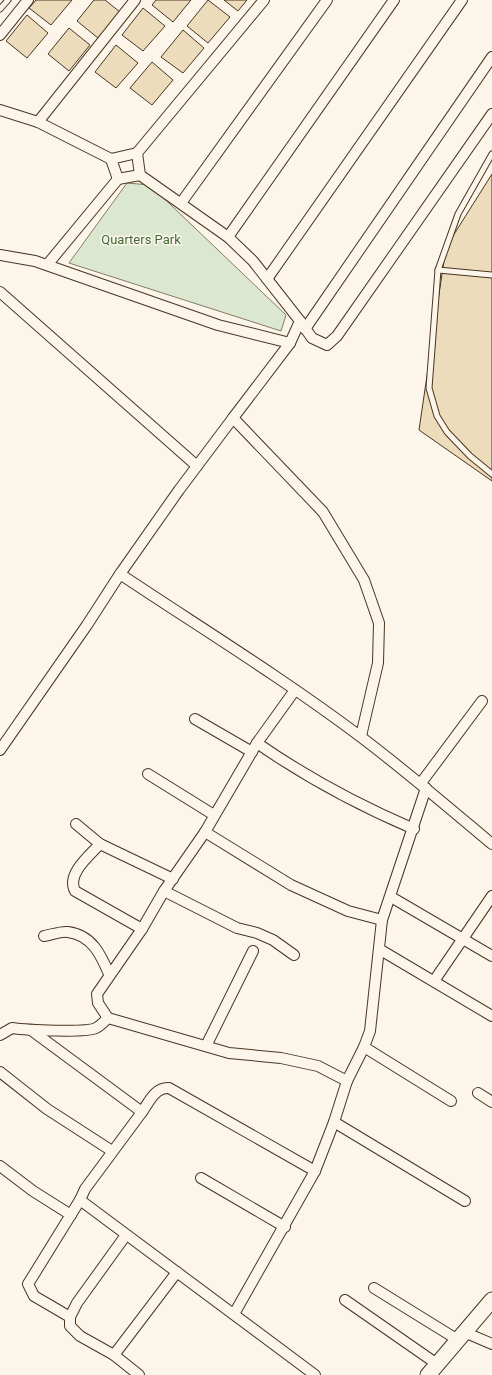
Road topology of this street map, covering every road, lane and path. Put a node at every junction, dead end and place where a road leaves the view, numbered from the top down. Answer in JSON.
{"nodes":[{"id":1,"x":8,"y":0,"type":"edge"},
{"id":2,"x":28,"y":0,"type":"edge"},
{"id":3,"x":135,"y":0,"type":"edge"},
{"id":4,"x":264,"y":0,"type":"edge"},
{"id":5,"x":327,"y":0,"type":"edge"},
{"id":6,"x":394,"y":0,"type":"edge"},
{"id":7,"x":462,"y":0,"type":"edge"},
{"id":8,"x":0,"y":10,"type":"edge"},
{"id":9,"x":0,"y":35,"type":"edge"},
{"id":10,"x":492,"y":57,"type":"edge"},
{"id":11,"x":0,"y":110,"type":"edge"},
{"id":12,"x":492,"y":114,"type":"edge"},
{"id":13,"x":38,"y":122,"type":"junction"},
{"id":14,"x":137,"y":153,"type":"junction"},
{"id":15,"x":492,"y":154,"type":"edge"},
{"id":16,"x":111,"y":159,"type":"junction"},
{"id":17,"x":140,"y":175,"type":"junction"},
{"id":18,"x":118,"y":180,"type":"junction"},
{"id":19,"x":181,"y":203,"type":"junction"},
{"id":20,"x":228,"y":237,"type":"junction"},
{"id":21,"x":0,"y":255,"type":"edge"},
{"id":22,"x":47,"y":265,"type":"junction"},
{"id":23,"x":438,"y":270,"type":"junction"},
{"id":24,"x":492,"y":275,"type":"edge"},
{"id":25,"x":267,"y":279,"type":"junction"},
{"id":26,"x":0,"y":292,"type":"edge"},
{"id":27,"x":303,"y":325,"type":"junction"},
{"id":28,"x":290,"y":343,"type":"junction"},
{"id":29,"x":232,"y":418,"type":"junction"},
{"id":30,"x":197,"y":466,"type":"junction"},
{"id":31,"x":492,"y":474,"type":"edge"},
{"id":32,"x":120,"y":574,"type":"junction"},
{"id":33,"x":295,"y":690,"type":"junction"},
{"id":34,"x":482,"y":701,"type":"dead end"},
{"id":35,"x":195,"y":719,"type":"dead end"},
{"id":36,"x":361,"y":736,"type":"junction"},
{"id":37,"x":254,"y":747,"type":"junction"},
{"id":38,"x":0,"y":750,"type":"edge"},
{"id":39,"x":148,"y":774,"type":"dead end"},
{"id":40,"x":424,"y":786,"type":"junction"},
{"id":41,"x":214,"y":815,"type":"junction"},
{"id":42,"x":76,"y":824,"type":"dead end"},
{"id":43,"x":414,"y":829,"type":"junction"},
{"id":44,"x":205,"y":832,"type":"junction"},
{"id":45,"x":100,"y":844,"type":"junction"},
{"id":46,"x":492,"y":844,"type":"edge"},
{"id":47,"x":173,"y":879,"type":"junction"},
{"id":48,"x":164,"y":892,"type":"junction"},
{"id":49,"x":492,"y":896,"type":"edge"},
{"id":50,"x":391,"y":897,"type":"junction"},
{"id":51,"x":382,"y":920,"type":"junction"},
{"id":52,"x":142,"y":929,"type":"junction"},
{"id":53,"x":44,"y":936,"type":"dead end"},
{"id":54,"x":464,"y":938,"type":"junction"},
{"id":55,"x":379,"y":949,"type":"junction"},
{"id":56,"x":253,"y":951,"type":"dead end"},
{"id":57,"x":294,"y":955,"type":"dead end"},
{"id":58,"x":492,"y":956,"type":"edge"},
{"id":59,"x":109,"y":974,"type":"junction"},
{"id":60,"x":434,"y":981,"type":"junction"},
{"id":61,"x":492,"y":1016,"type":"edge"},
{"id":62,"x":108,"y":1018,"type":"junction"},
{"id":63,"x":31,"y":1030,"type":"junction"},
{"id":64,"x":0,"y":1035,"type":"edge"},
{"id":65,"x":206,"y":1046,"type":"junction"},
{"id":66,"x":364,"y":1047,"type":"junction"},
{"id":67,"x":0,"y":1072,"type":"edge"},
{"id":68,"x":347,"y":1081,"type":"junction"},
{"id":69,"x":478,"y":1093,"type":"dead end"},
{"id":70,"x":451,"y":1101,"type":"dead end"},
{"id":71,"x":492,"y":1102,"type":"edge"},
{"id":72,"x":142,"y":1112,"type":"junction"},
{"id":73,"x":334,"y":1122,"type":"junction"},
{"id":74,"x":112,"y":1151,"type":"junction"},
{"id":75,"x":0,"y":1166,"type":"edge"},
{"id":76,"x":315,"y":1171,"type":"junction"},
{"id":77,"x":201,"y":1178,"type":"dead end"},
{"id":78,"x":80,"y":1200,"type":"junction"},
{"id":79,"x":465,"y":1201,"type":"dead end"},
{"id":80,"x":71,"y":1215,"type":"junction"},
{"id":81,"x":285,"y":1227,"type":"junction"},
{"id":82,"x":126,"y":1235,"type":"junction"},
{"id":83,"x":177,"y":1272,"type":"junction"},
{"id":84,"x":374,"y":1288,"type":"dead end"},
{"id":85,"x":346,"y":1300,"type":"dead end"},
{"id":86,"x":492,"y":1300,"type":"edge"},
{"id":87,"x":234,"y":1314,"type":"junction"},
{"id":88,"x":70,"y":1317,"type":"junction"},
{"id":89,"x":461,"y":1336,"type":"junction"},
{"id":90,"x":492,"y":1344,"type":"edge"},
{"id":91,"x":114,"y":1355,"type":"junction"},
{"id":92,"x":432,"y":1369,"type":"edge"},
{"id":93,"x":139,"y":1375,"type":"edge"},
{"id":94,"x":315,"y":1375,"type":"edge"}],
"edges":[{"from":1,"to":8,"type":"lane"},
{"from":2,"to":9,"type":"street"},
{"from":3,"to":13,"type":"street"},
{"from":4,"to":14,"type":"street"},
{"from":5,"to":19,"type":"street"},
{"from":6,"to":20,"type":"street"},
{"from":7,"to":25,"type":"street"},
{"from":10,"to":27,"type":"street"},
{"from":11,"to":13,"type":"street"},
{"from":12,"to":27,"type":"street"},
{"from":13,"to":16,"type":"street"},
{"from":14,"to":16,"type":"street"},
{"from":14,"to":17,"type":"street"},
{"from":15,"to":23,"type":"lane"},
{"from":16,"to":18,"type":"street"},
{"from":17,"to":18,"type":"street"},
{"from":17,"to":19,"type":"street"},
{"from":18,"to":22,"type":"street"},
{"from":19,"to":20,"type":"street"},
{"from":20,"to":25,"type":"street"},
{"from":21,"to":22,"type":"street"},
{"from":22,"to":28,"type":"street"},
{"from":23,"to":24,"type":"lane"},
{"from":23,"to":31,"type":"lane"},
{"from":25,"to":27,"type":"street"},
{"from":26,"to":30,"type":"street"},
{"from":27,"to":28,"type":"street"},
{"from":28,"to":29,"type":"street"},
{"from":29,"to":30,"type":"street"},
{"from":29,"to":36,"type":"street"},
{"from":30,"to":32,"type":"street"},
{"from":32,"to":33,"type":"street"},
{"from":32,"to":38,"type":"street"},
{"from":33,"to":36,"type":"street"},
{"from":33,"to":37,"type":"street"},
{"from":34,"to":40,"type":"street"},
{"from":35,"to":37,"type":"street"},
{"from":36,"to":40,"type":"street"},
{"from":37,"to":41,"type":"street"},
{"from":37,"to":43,"type":"street"},
{"from":39,"to":41,"type":"street"},
{"from":40,"to":43,"type":"street"},
{"from":40,"to":46,"type":"street"},
{"from":41,"to":44,"type":"street"},
{"from":42,"to":45,"type":"street"},
{"from":43,"to":50,"type":"street"},
{"from":44,"to":47,"type":"street"},
{"from":44,"to":51,"type":"street"},
{"from":45,"to":47,"type":"street"},
{"from":45,"to":52,"type":"street"},
{"from":47,"to":48,"type":"street"},
{"from":48,"to":52,"type":"street"},
{"from":48,"to":57,"type":"street"},
{"from":49,"to":54,"type":"street"},
{"from":50,"to":51,"type":"street"},
{"from":50,"to":54,"type":"street"},
{"from":51,"to":55,"type":"street"},
{"from":52,"to":59,"type":"street"},
{"from":53,"to":59,"type":"street"},
{"from":54,"to":58,"type":"street"},
{"from":54,"to":60,"type":"street"},
{"from":55,"to":60,"type":"street"},
{"from":55,"to":66,"type":"street"},
{"from":56,"to":65,"type":"street"},
{"from":59,"to":62,"type":"street"},
{"from":60,"to":61,"type":"street"},
{"from":62,"to":63,"type":"street"},
{"from":62,"to":65,"type":"street"},
{"from":63,"to":64,"type":"street"},
{"from":63,"to":72,"type":"street"},
{"from":65,"to":68,"type":"street"},
{"from":66,"to":68,"type":"street"},
{"from":66,"to":70,"type":"street"},
{"from":67,"to":74,"type":"street"},
{"from":68,"to":73,"type":"street"},
{"from":69,"to":71,"type":"street"},
{"from":72,"to":74,"type":"street"},
{"from":72,"to":76,"type":"street"},
{"from":73,"to":76,"type":"street"},
{"from":73,"to":79,"type":"street"},
{"from":74,"to":78,"type":"street"},
{"from":75,"to":80,"type":"street"},
{"from":76,"to":81,"type":"street"},
{"from":77,"to":81,"type":"street"},
{"from":78,"to":80,"type":"street"},
{"from":78,"to":82,"type":"street"},
{"from":80,"to":88,"type":"street"},
{"from":81,"to":87,"type":"street"},
{"from":82,"to":83,"type":"street"},
{"from":82,"to":88,"type":"street"},
{"from":83,"to":87,"type":"street"},
{"from":83,"to":91,"type":"street"},
{"from":84,"to":89,"type":"street"},
{"from":85,"to":92,"type":"street"},
{"from":86,"to":89,"type":"street"},
{"from":87,"to":94,"type":"street"},
{"from":88,"to":91,"type":"street"},
{"from":89,"to":90,"type":"street"},
{"from":89,"to":92,"type":"street"},
{"from":91,"to":93,"type":"street"}]}
